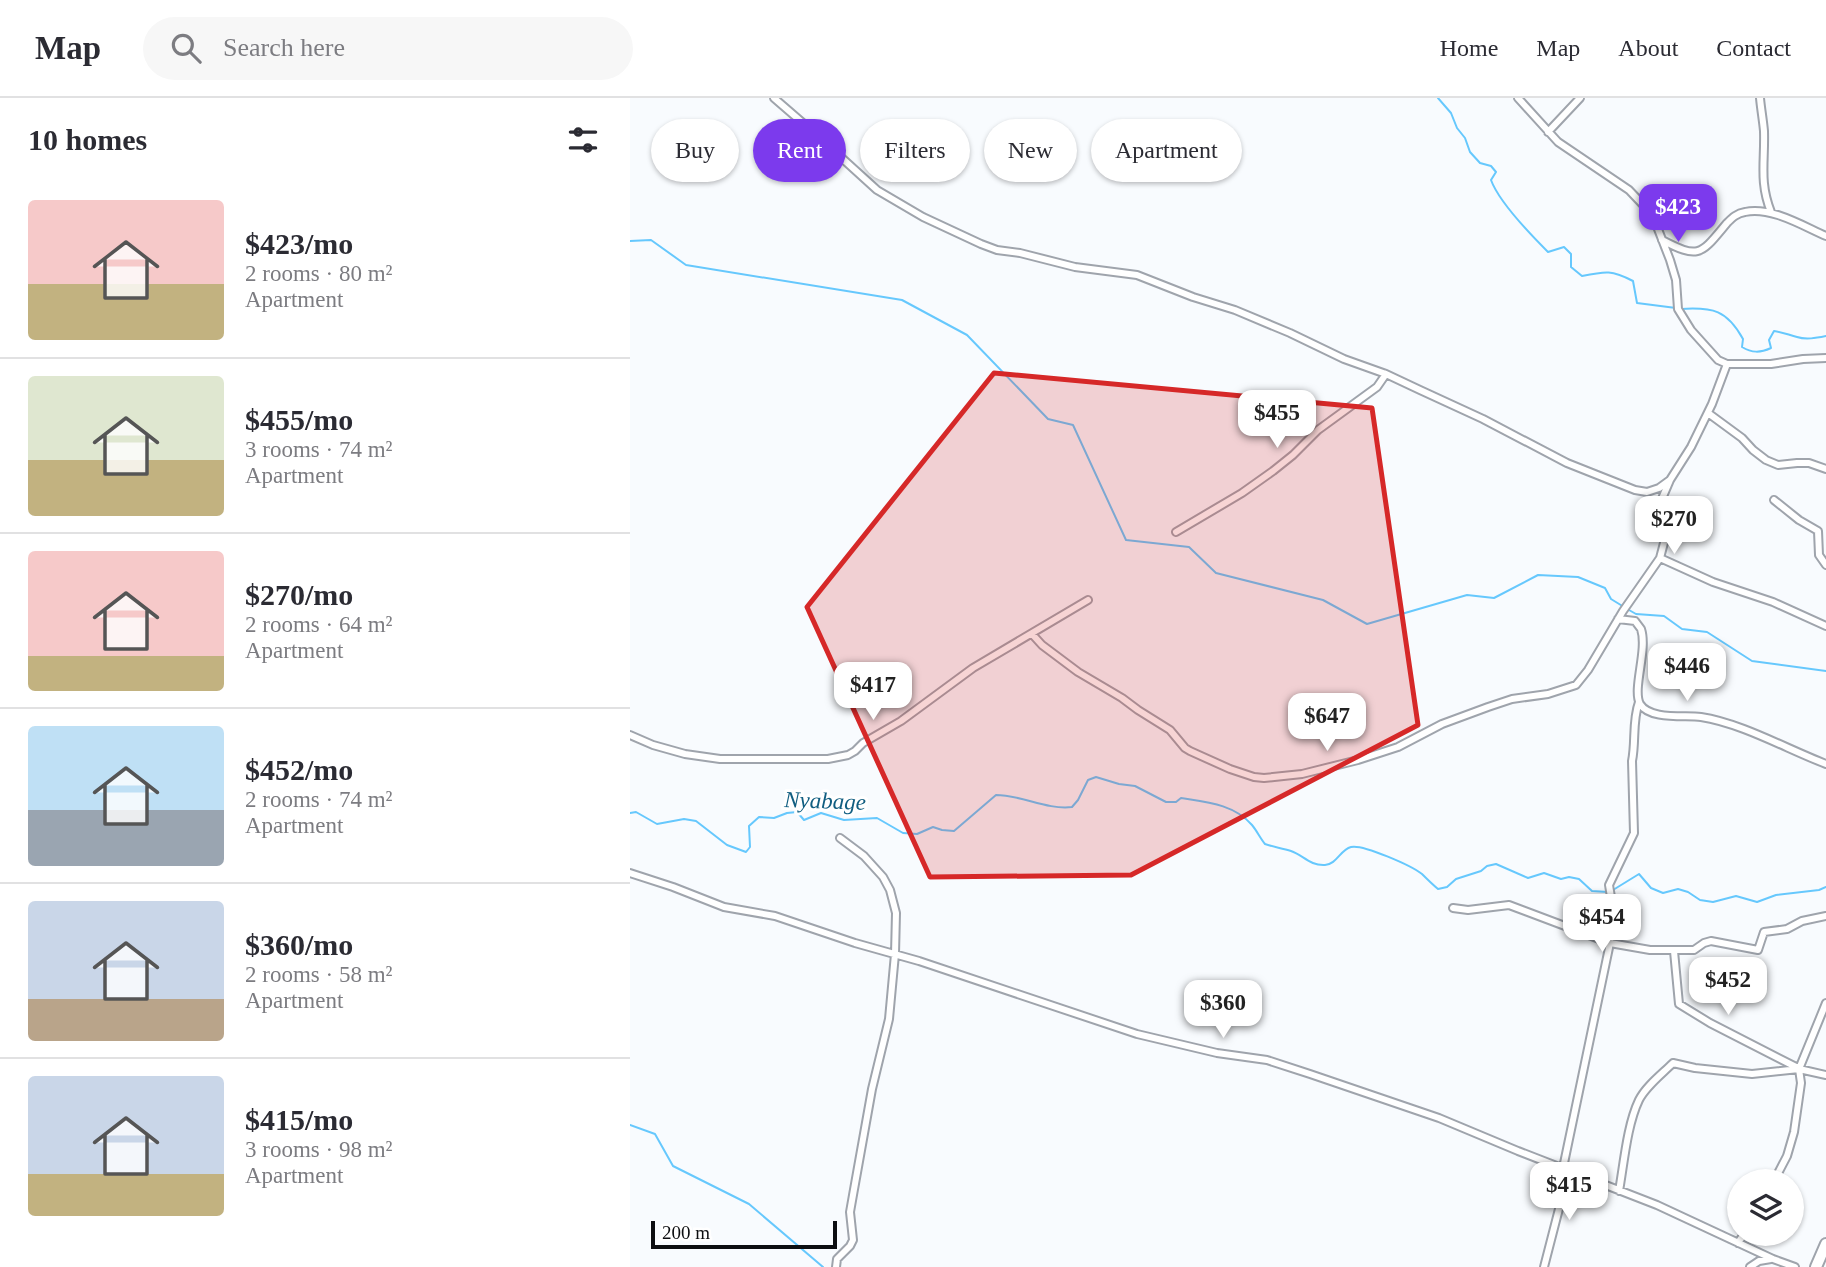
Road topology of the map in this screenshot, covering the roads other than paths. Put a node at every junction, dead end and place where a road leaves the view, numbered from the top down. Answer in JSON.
{"nodes":[{"id":1,"x":774,"y":98,"type":"edge"},
{"id":2,"x":1518,"y":98,"type":"edge"},
{"id":3,"x":1580,"y":98,"type":"edge"},
{"id":4,"x":1760,"y":98,"type":"edge"},
{"id":5,"x":1525,"y":101,"type":"edge"},
{"id":6,"x":1548,"y":132,"type":"junction"},
{"id":7,"x":1771,"y":212,"type":"junction"},
{"id":8,"x":1826,"y":236,"type":"edge"},
{"id":9,"x":1662,"y":240,"type":"junction"},
{"id":10,"x":1826,"y":358,"type":"edge"},
{"id":11,"x":1727,"y":364,"type":"junction"},
{"id":12,"x":1386,"y":374,"type":"junction"},
{"id":13,"x":1707,"y":413,"type":"junction"},
{"id":14,"x":1826,"y":469,"type":"edge"},
{"id":15,"x":1670,"y":480,"type":"junction"},
{"id":16,"x":1774,"y":500,"type":"dead end"},
{"id":17,"x":1176,"y":533,"type":"dead end"},
{"id":18,"x":1660,"y":558,"type":"junction"},
{"id":19,"x":1826,"y":565,"type":"edge"},
{"id":20,"x":1088,"y":600,"type":"dead end"},
{"id":21,"x":1618,"y":620,"type":"junction"},
{"id":22,"x":1826,"y":626,"type":"edge"},
{"id":23,"x":1032,"y":634,"type":"junction"},
{"id":24,"x":1639,"y":702,"type":"junction"},
{"id":25,"x":630,"y":735,"type":"edge"},
{"id":26,"x":1826,"y":764,"type":"edge"},
{"id":27,"x":840,"y":838,"type":"dead end"},
{"id":28,"x":630,"y":873,"type":"edge"},
{"id":29,"x":1453,"y":908,"type":"dead end"},
{"id":30,"x":1826,"y":916,"type":"edge"},
{"id":31,"x":1610,"y":943,"type":"junction"},
{"id":32,"x":1674,"y":951,"type":"junction"},
{"id":33,"x":895,"y":954,"type":"junction"},
{"id":34,"x":1826,"y":1003,"type":"edge"},
{"id":35,"x":1799,"y":1069,"type":"junction"},
{"id":36,"x":1826,"y":1075,"type":"edge"},
{"id":37,"x":1566,"y":1169,"type":"junction"},
{"id":38,"x":1780,"y":1169,"type":"edge"},
{"id":39,"x":1619,"y":1191,"type":"junction"},
{"id":40,"x":1727,"y":1238,"type":"edge"},
{"id":41,"x":1826,"y":1244,"type":"edge"},
{"id":42,"x":1745,"y":1246,"type":"edge"},
{"id":43,"x":1773,"y":1259,"type":"junction"},
{"id":44,"x":836,"y":1267,"type":"edge"},
{"id":45,"x":1544,"y":1267,"type":"edge"},
{"id":46,"x":1749,"y":1267,"type":"edge"},
{"id":47,"x":1795,"y":1267,"type":"edge"},
{"id":48,"x":1816,"y":1267,"type":"edge"}],
"edges":[{"from":1,"to":12,"type":"street"},
{"from":2,"to":5,"type":"street"},
{"from":3,"to":6,"type":"street"},
{"from":4,"to":7,"type":"street"},
{"from":5,"to":6,"type":"street"},
{"from":6,"to":9,"type":"street"},
{"from":7,"to":8,"type":"street"},
{"from":7,"to":9,"type":"street"},
{"from":9,"to":11,"type":"street"},
{"from":10,"to":11,"type":"street"},
{"from":11,"to":13,"type":"street"},
{"from":12,"to":15,"type":"street"},
{"from":12,"to":17,"type":"street"},
{"from":13,"to":14,"type":"street"},
{"from":13,"to":15,"type":"street"},
{"from":15,"to":18,"type":"street"},
{"from":16,"to":19,"type":"street"},
{"from":18,"to":21,"type":"street"},
{"from":18,"to":22,"type":"street"},
{"from":20,"to":23,"type":"street"},
{"from":21,"to":23,"type":"street"},
{"from":21,"to":24,"type":"street"},
{"from":23,"to":25,"type":"street"},
{"from":24,"to":26,"type":"street"},
{"from":24,"to":31,"type":"street"},
{"from":27,"to":33,"type":"street"},
{"from":28,"to":33,"type":"street"},
{"from":29,"to":31,"type":"street"},
{"from":30,"to":32,"type":"street"},
{"from":31,"to":32,"type":"street"},
{"from":31,"to":37,"type":"street"},
{"from":32,"to":35,"type":"street"},
{"from":33,"to":37,"type":"street"},
{"from":33,"to":44,"type":"street"},
{"from":34,"to":35,"type":"street"},
{"from":35,"to":36,"type":"street"},
{"from":35,"to":38,"type":"street"},
{"from":35,"to":39,"type":"street"},
{"from":37,"to":39,"type":"street"},
{"from":37,"to":45,"type":"street"},
{"from":39,"to":40,"type":"street"},
{"from":41,"to":48,"type":"highway"},
{"from":42,"to":43,"type":"street"},
{"from":43,"to":46,"type":"street"},
{"from":43,"to":47,"type":"street"}]}
